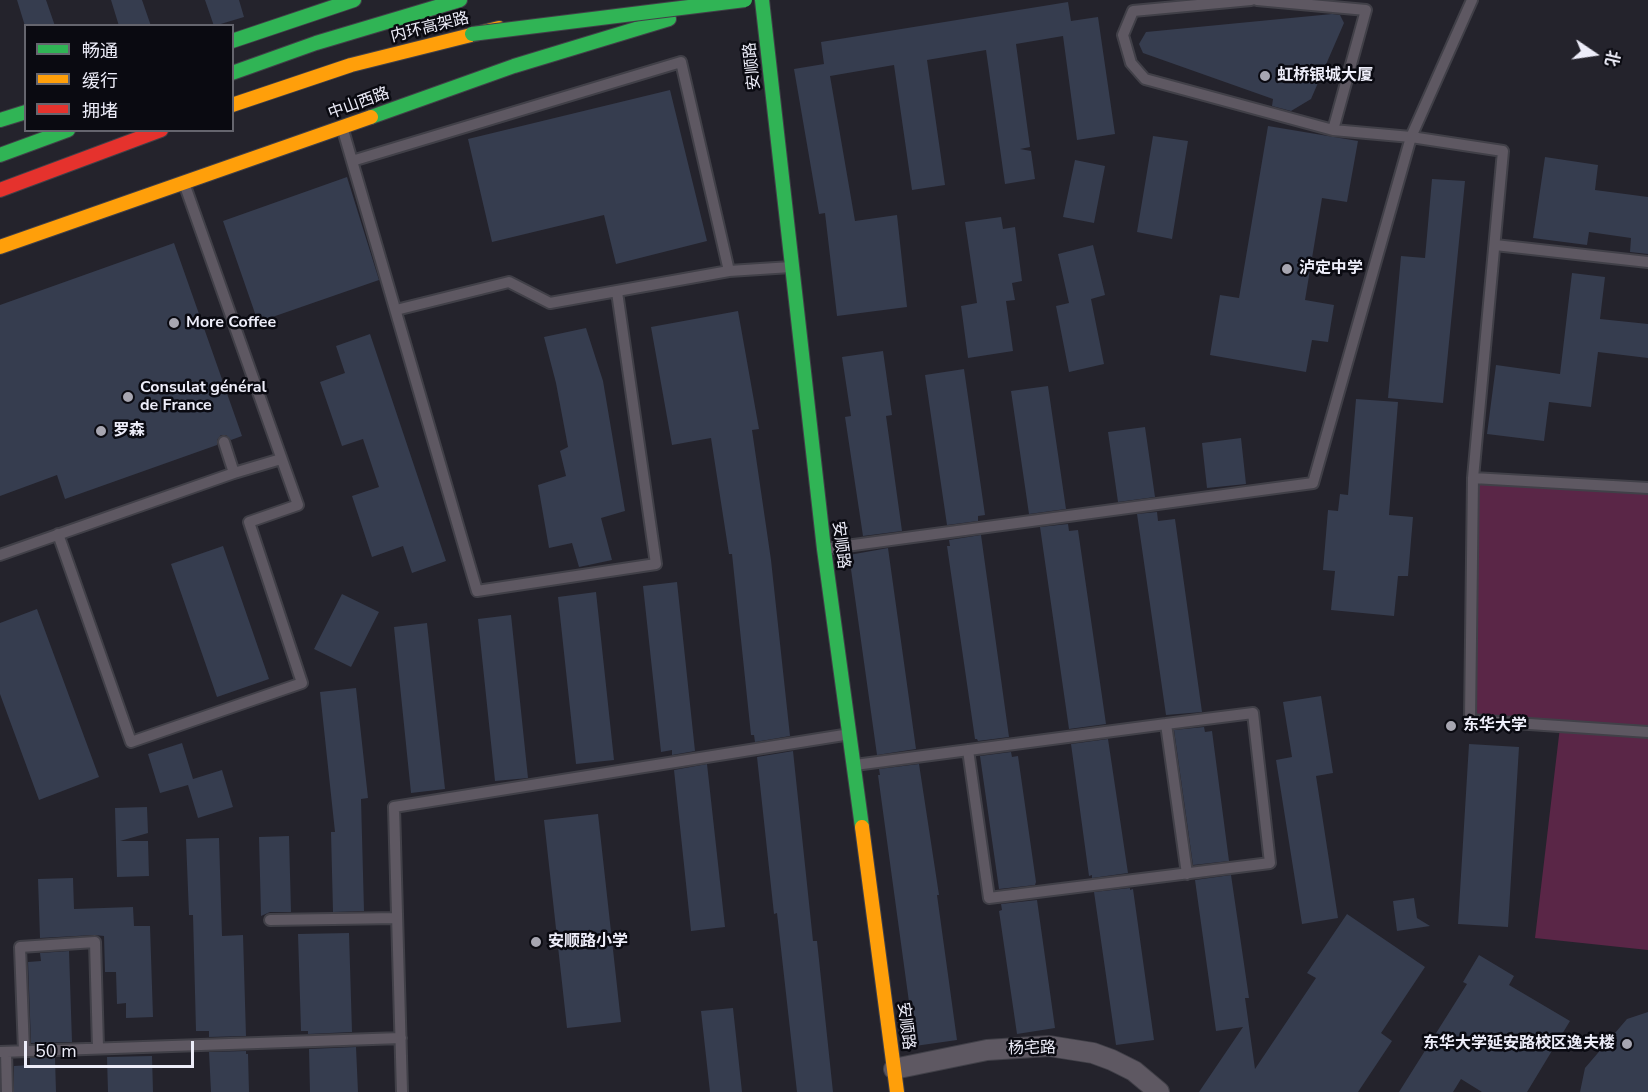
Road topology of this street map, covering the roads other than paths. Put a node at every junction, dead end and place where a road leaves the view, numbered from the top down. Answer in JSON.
{"nodes":[{"id":1,"x":354,"y":0,"type":"edge"},
{"id":2,"x":460,"y":0,"type":"edge"},
{"id":3,"x":641,"y":0,"type":"edge"},
{"id":4,"x":731,"y":0,"type":"edge"},
{"id":5,"x":745,"y":0,"type":"edge"},
{"id":6,"x":762,"y":0,"type":"edge"},
{"id":7,"x":1251,"y":0,"type":"edge"},
{"id":8,"x":1257,"y":0,"type":"edge"},
{"id":9,"x":1472,"y":0,"type":"edge"},
{"id":10,"x":472,"y":34,"type":"junction"},
{"id":11,"x":234,"y":40,"type":"edge"},
{"id":12,"x":234,"y":72,"type":"edge"},
{"id":13,"x":234,"y":104,"type":"edge"},
{"id":14,"x":24,"y":113,"type":"edge"},
{"id":15,"x":0,"y":120,"type":"edge"},
{"id":16,"x":342,"y":127,"type":"junction"},
{"id":17,"x":1333,"y":130,"type":"junction"},
{"id":18,"x":63,"y":132,"type":"edge"},
{"id":19,"x":156,"y":132,"type":"edge"},
{"id":20,"x":1411,"y":137,"type":"junction"},
{"id":21,"x":0,"y":155,"type":"edge"},
{"id":22,"x":352,"y":160,"type":"junction"},
{"id":23,"x":184,"y":183,"type":"junction"},
{"id":24,"x":0,"y":190,"type":"edge"},
{"id":25,"x":1495,"y":245,"type":"junction"},
{"id":26,"x":0,"y":247,"type":"edge"},
{"id":27,"x":1648,"y":262,"type":"edge"},
{"id":28,"x":791,"y":267,"type":"junction"},
{"id":29,"x":729,"y":271,"type":"junction"},
{"id":30,"x":616,"y":292,"type":"junction"},
{"id":31,"x":396,"y":310,"type":"junction"},
{"id":32,"x":224,"y":442,"type":"dead end"},
{"id":33,"x":281,"y":459,"type":"junction"},
{"id":34,"x":234,"y":473,"type":"junction"},
{"id":35,"x":1473,"y":478,"type":"junction"},
{"id":36,"x":1648,"y":488,"type":"edge"},
{"id":37,"x":58,"y":534,"type":"junction"},
{"id":38,"x":824,"y":549,"type":"junction"},
{"id":39,"x":0,"y":555,"type":"edge"},
{"id":40,"x":1167,"y":724,"type":"junction"},
{"id":41,"x":1648,"y":732,"type":"edge"},
{"id":42,"x":850,"y":734,"type":"junction"},
{"id":43,"x":968,"y":750,"type":"junction"},
{"id":44,"x":854,"y":765,"type":"junction"},
{"id":45,"x":1186,"y":873,"type":"junction"},
{"id":46,"x":397,"y":918,"type":"junction"},
{"id":47,"x":270,"y":920,"type":"dead end"},
{"id":48,"x":401,"y":1038,"type":"junction"},
{"id":49,"x":98,"y":1047,"type":"junction"},
{"id":50,"x":24,"y":1051,"type":"junction"},
{"id":51,"x":3,"y":1052,"type":"edge"},
{"id":52,"x":894,"y":1068,"type":"junction"},
{"id":53,"x":7,"y":1092,"type":"edge"},
{"id":54,"x":402,"y":1092,"type":"edge"},
{"id":55,"x":897,"y":1092,"type":"edge"},
{"id":56,"x":1160,"y":1092,"type":"edge"}],
"edges":[{"from":1,"to":11,"type":"main road"},
{"from":2,"to":12,"type":"main road","name":"内环高架路"},
{"from":3,"to":10,"type":"main road","name":"内环高架路","bridge":true},
{"from":4,"to":16,"type":"main road","name":"中山西路"},
{"from":5,"to":10,"type":"main road","bridge":true},
{"from":6,"to":28,"type":"main road","name":"安顺路"},
{"from":7,"to":17,"type":"lane"},
{"from":8,"to":17,"type":"lane"},
{"from":9,"to":20,"type":"lane"},
{"from":10,"to":13,"type":"main road","name":"内环高架路"},
{"from":14,"to":15,"type":"main road"},
{"from":16,"to":22,"type":"lane"},
{"from":16,"to":23,"type":"main road","name":"中山西路"},
{"from":17,"to":20,"type":"lane"},
{"from":18,"to":21,"type":"main road"},
{"from":19,"to":24,"type":"main road"},
{"from":20,"to":25,"type":"lane"},
{"from":20,"to":38,"type":"lane"},
{"from":22,"to":29,"type":"lane"},
{"from":22,"to":31,"type":"lane"},
{"from":23,"to":26,"type":"main road","name":"中山西路"},
{"from":23,"to":33,"type":"lane"},
{"from":25,"to":27,"type":"lane"},
{"from":25,"to":35,"type":"lane"},
{"from":28,"to":29,"type":"lane"},
{"from":28,"to":38,"type":"main road","name":"安顺路"},
{"from":29,"to":30,"type":"lane"},
{"from":30,"to":31,"type":"lane"},
{"from":30,"to":31,"type":"lane"},
{"from":32,"to":34,"type":"lane"},
{"from":33,"to":34,"type":"lane"},
{"from":33,"to":37,"type":"lane"},
{"from":34,"to":37,"type":"lane"},
{"from":35,"to":36,"type":"lane"},
{"from":35,"to":41,"type":"lane"},
{"from":37,"to":39,"type":"lane"},
{"from":38,"to":42,"type":"main road","name":"安顺路"},
{"from":40,"to":43,"type":"lane"},
{"from":40,"to":45,"type":"lane"},
{"from":40,"to":45,"type":"lane"},
{"from":42,"to":44,"type":"main road","name":"安顺路"},
{"from":42,"to":46,"type":"lane"},
{"from":43,"to":44,"type":"lane"},
{"from":43,"to":45,"type":"lane"},
{"from":44,"to":52,"type":"main road","name":"安顺路"},
{"from":46,"to":47,"type":"lane"},
{"from":46,"to":48,"type":"lane"},
{"from":48,"to":49,"type":"lane"},
{"from":48,"to":54,"type":"lane"},
{"from":49,"to":50,"type":"lane"},
{"from":49,"to":50,"type":"lane"},
{"from":50,"to":51,"type":"lane"},
{"from":51,"to":53,"type":"lane"},
{"from":52,"to":55,"type":"main road","name":"安顺路"},
{"from":52,"to":56,"type":"street","name":"杨宅路"}]}
